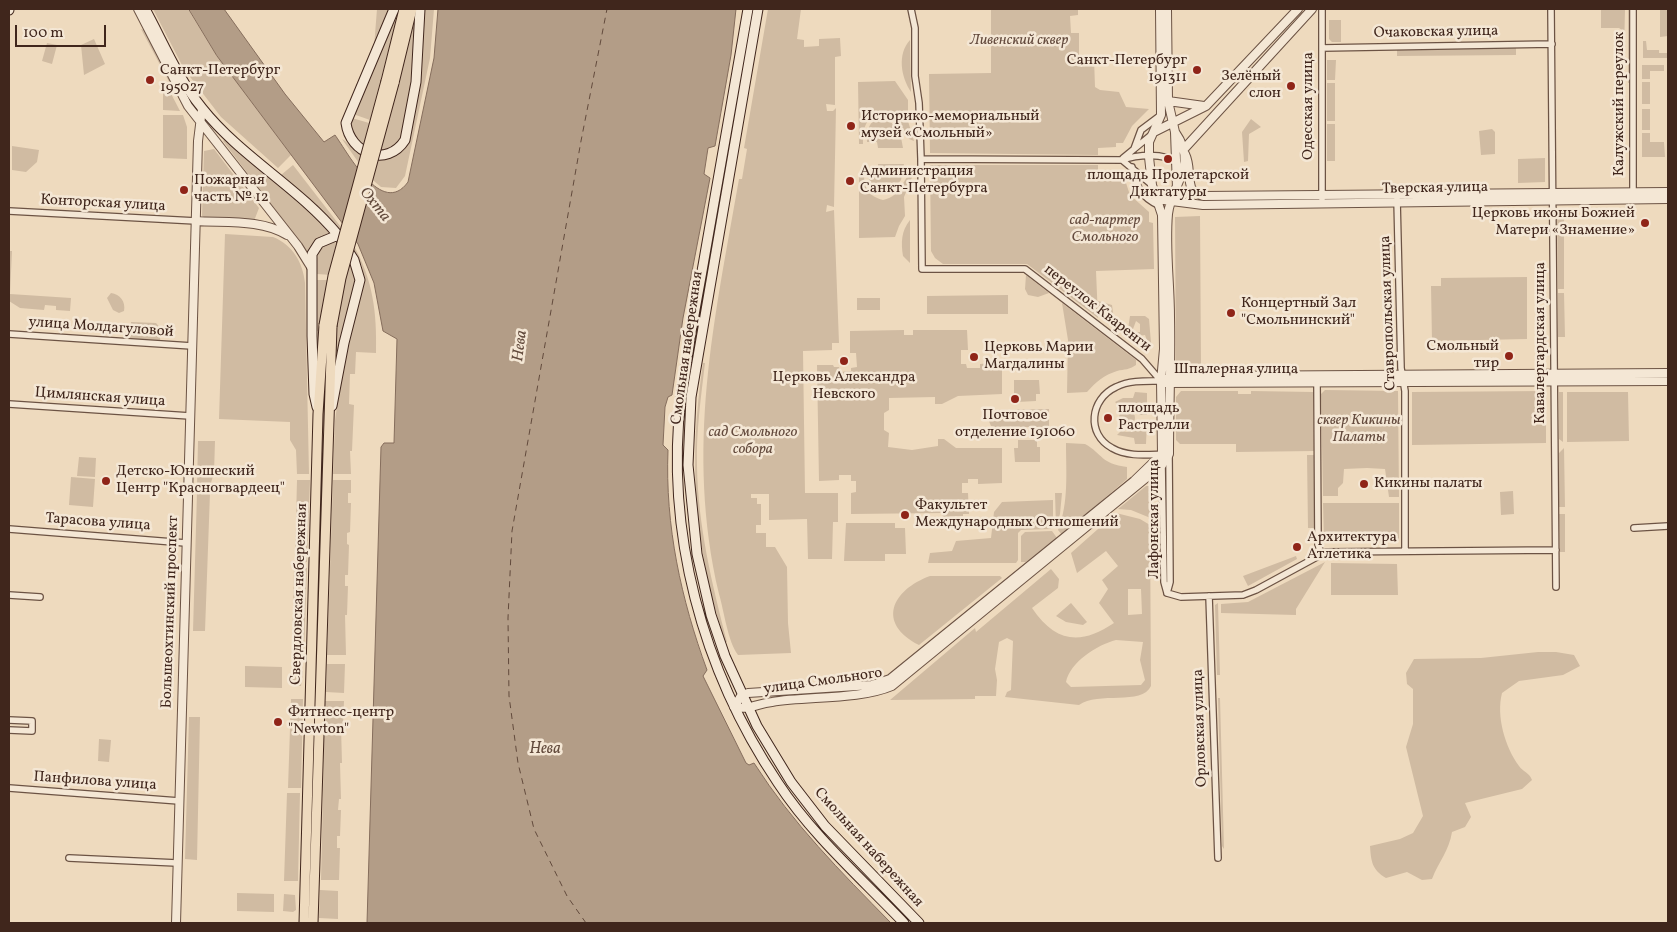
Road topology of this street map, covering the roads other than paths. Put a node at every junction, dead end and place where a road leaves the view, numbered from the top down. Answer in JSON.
{"nodes":[{"id":1,"x":138,"y":9,"type":"edge"},
{"id":2,"x":146,"y":9,"type":"edge"},
{"id":3,"x":394,"y":9,"type":"edge"},
{"id":4,"x":404,"y":9,"type":"edge"},
{"id":5,"x":412,"y":9,"type":"edge"},
{"id":6,"x":420,"y":9,"type":"edge"},
{"id":7,"x":748,"y":9,"type":"edge"},
{"id":8,"x":911,"y":9,"type":"edge"},
{"id":9,"x":1160,"y":9,"type":"edge"},
{"id":10,"x":1168,"y":9,"type":"edge"},
{"id":11,"x":1298,"y":9,"type":"edge"},
{"id":12,"x":1312,"y":9,"type":"edge"},
{"id":13,"x":1322,"y":9,"type":"edge"},
{"id":14,"x":1551,"y":9,"type":"edge"},
{"id":15,"x":1633,"y":9,"type":"edge"},
{"id":16,"x":759,"y":10,"type":"edge"},
{"id":17,"x":1552,"y":44,"type":"junction"},
{"id":18,"x":1322,"y":48,"type":"junction"},
{"id":19,"x":390,"y":82,"type":"junction"},
{"id":20,"x":1168,"y":101,"type":"junction"},
{"id":21,"x":1206,"y":106,"type":"junction"},
{"id":22,"x":202,"y":109,"type":"junction"},
{"id":23,"x":1161,"y":112,"type":"junction"},
{"id":24,"x":1172,"y":121,"type":"junction"},
{"id":25,"x":200,"y":122,"type":"junction"},
{"id":26,"x":1175,"y":132,"type":"junction"},
{"id":27,"x":1151,"y":135,"type":"junction"},
{"id":28,"x":1134,"y":149,"type":"junction"},
{"id":29,"x":1183,"y":150,"type":"junction"},
{"id":30,"x":1149,"y":157,"type":"junction"},
{"id":31,"x":922,"y":159,"type":"junction"},
{"id":32,"x":1122,"y":160,"type":"junction"},
{"id":33,"x":1176,"y":163,"type":"junction"},
{"id":34,"x":1132,"y":168,"type":"junction"},
{"id":35,"x":1152,"y":185,"type":"junction"},
{"id":36,"x":1177,"y":188,"type":"junction"},
{"id":37,"x":1668,"y":192,"type":"edge"},
{"id":38,"x":1322,"y":195,"type":"junction"},
{"id":39,"x":1633,"y":196,"type":"junction"},
{"id":40,"x":1553,"y":197,"type":"junction"},
{"id":41,"x":1397,"y":199,"type":"junction"},
{"id":42,"x":1668,"y":200,"type":"edge"},
{"id":43,"x":1158,"y":202,"type":"junction"},
{"id":44,"x":1322,"y":204,"type":"junction"},
{"id":45,"x":1170,"y":205,"type":"junction"},
{"id":46,"x":9,"y":211,"type":"edge"},
{"id":47,"x":196,"y":222,"type":"junction"},
{"id":48,"x":338,"y":235,"type":"junction"},
{"id":49,"x":292,"y":239,"type":"junction"},
{"id":50,"x":311,"y":267,"type":"junction"},
{"id":51,"x":328,"y":326,"type":"junction"},
{"id":52,"x":9,"y":334,"type":"edge"},
{"id":53,"x":192,"y":346,"type":"junction"},
{"id":54,"x":1668,"y":373,"type":"edge"},
{"id":55,"x":1554,"y":378,"type":"junction"},
{"id":56,"x":1403,"y":379,"type":"junction"},
{"id":57,"x":1161,"y":381,"type":"junction"},
{"id":58,"x":1169,"y":381,"type":"junction"},
{"id":59,"x":1668,"y":381,"type":"edge"},
{"id":60,"x":1317,"y":384,"type":"junction"},
{"id":61,"x":9,"y":404,"type":"edge"},
{"id":62,"x":318,"y":414,"type":"junction"},
{"id":63,"x":190,"y":416,"type":"junction"},
{"id":64,"x":329,"y":420,"type":"junction"},
{"id":65,"x":1166,"y":454,"type":"junction"},
{"id":66,"x":1162,"y":465,"type":"junction"},
{"id":67,"x":1668,"y":526,"type":"edge"},
{"id":68,"x":1634,"y":528,"type":"dead end"},
{"id":69,"x":9,"y":529,"type":"edge"},
{"id":70,"x":186,"y":543,"type":"junction"},
{"id":71,"x":1556,"y":550,"type":"junction"},
{"id":72,"x":1406,"y":551,"type":"junction"},
{"id":73,"x":1321,"y":554,"type":"junction"},
{"id":74,"x":1556,"y":587,"type":"dead end"},
{"id":75,"x":1167,"y":593,"type":"junction"},
{"id":76,"x":9,"y":595,"type":"edge"},
{"id":77,"x":1210,"y":596,"type":"junction"},
{"id":78,"x":40,"y":597,"type":"dead end"},
{"id":79,"x":741,"y":696,"type":"junction"},
{"id":80,"x":734,"y":707,"type":"junction"},
{"id":81,"x":748,"y":709,"type":"junction"},
{"id":82,"x":9,"y":720,"type":"edge"},
{"id":83,"x":9,"y":730,"type":"edge"},
{"id":84,"x":9,"y":788,"type":"edge"},
{"id":85,"x":179,"y":801,"type":"junction"},
{"id":86,"x":70,"y":858,"type":"dead end"},
{"id":87,"x":1218,"y":858,"type":"dead end"},
{"id":88,"x":177,"y":862,"type":"junction"},
{"id":89,"x":176,"y":923,"type":"edge"},
{"id":90,"x":304,"y":923,"type":"edge"},
{"id":91,"x":314,"y":923,"type":"edge"},
{"id":92,"x":904,"y":923,"type":"edge"},
{"id":93,"x":919,"y":923,"type":"edge"}],
"edges":[{"from":1,"to":25,"type":"street"},
{"from":2,"to":22,"type":"main road"},
{"from":3,"to":6,"type":"main road"},
{"from":4,"to":19,"type":"main road"},
{"from":5,"to":19,"type":"main road"},
{"from":7,"to":80,"type":"main road","name":"Смольная набережная"},
{"from":8,"to":31,"type":"street"},
{"from":9,"to":23,"type":"street"},
{"from":10,"to":20,"type":"street"},
{"from":11,"to":21,"type":"street"},
{"from":12,"to":29,"type":"street"},
{"from":13,"to":18,"type":"street","name":"Одесская улица"},
{"from":14,"to":17,"type":"street","name":"Кавалергардская улица"},
{"from":15,"to":39,"type":"street","name":"Калужский переулок"},
{"from":16,"to":79,"type":"main road","name":"Смольная набережная"},
{"from":17,"to":18,"type":"street","name":"Очаковская улица"},
{"from":17,"to":40,"type":"street","name":"Кавалергардская улица"},
{"from":18,"to":38,"type":"street","name":"Одесская улица"},
{"from":19,"to":51,"type":"main road","bridge":true},
{"from":20,"to":21,"type":"street"},
{"from":20,"to":24,"type":"street"},
{"from":21,"to":24,"type":"street"},
{"from":22,"to":25,"type":"street","name":"Большеохтинский проспект"},
{"from":22,"to":48,"type":"main road"},
{"from":23,"to":27,"type":"street"},
{"from":23,"to":28,"type":"street"},
{"from":24,"to":26,"type":"street"},
{"from":24,"to":27,"type":"street"},
{"from":25,"to":47,"type":"street","name":"Большеохтинский проспект"},
{"from":25,"to":49,"type":"street"},
{"from":26,"to":29,"type":"street"},
{"from":26,"to":33,"type":"street"},
{"from":27,"to":28,"type":"street"},
{"from":27,"to":30,"type":"street"},
{"from":28,"to":32,"type":"street"},
{"from":29,"to":36,"type":"street"},
{"from":29,"to":38,"type":"street","name":"Тверская улица"},
{"from":30,"to":32,"type":"street"},
{"from":30,"to":33,"type":"street"},
{"from":30,"to":35,"type":"street"},
{"from":31,"to":32,"type":"street"},
{"from":31,"to":57,"type":"street","name":"переулок Кваренги"},
{"from":32,"to":34,"type":"street"},
{"from":33,"to":36,"type":"street"},
{"from":34,"to":35,"type":"street"},
{"from":34,"to":43,"type":"street"},
{"from":35,"to":43,"type":"street"},
{"from":36,"to":45,"type":"street"},
{"from":37,"to":39,"type":"street","name":"Тверская улица"},
{"from":38,"to":41,"type":"street","name":"Тверская улица"},
{"from":38,"to":44,"type":"street","name":"Одесская улица"},
{"from":39,"to":40,"type":"street","name":"Тверская улица"},
{"from":39,"to":42,"type":"street","name":"Тверская улица"},
{"from":40,"to":41,"type":"street","name":"Тверская улица"},
{"from":40,"to":55,"type":"street","name":"Кавалергардская улица"},
{"from":41,"to":44,"type":"street","name":"Тверская улица"},
{"from":41,"to":56,"type":"street","name":"Ставропольская улица"},
{"from":43,"to":45,"type":"street"},
{"from":43,"to":57,"type":"street","name":"Лафонская улица"},
{"from":44,"to":45,"type":"street","name":"Тверская улица"},
{"from":45,"to":58,"type":"street","name":"Лафонская улица"},
{"from":46,"to":47,"type":"street","name":"Конторская улица"},
{"from":47,"to":49,"type":"street"},
{"from":47,"to":53,"type":"street","name":"Большеохтинский проспект"},
{"from":48,"to":50,"type":"main road"},
{"from":48,"to":64,"type":"main road"},
{"from":49,"to":50,"type":"street"},
{"from":50,"to":62,"type":"main road"},
{"from":51,"to":62,"type":"main road","name":"Свердловская набережная"},
{"from":51,"to":64,"type":"main road","name":"Свердловская набережная"},
{"from":52,"to":53,"type":"street","name":"улица Молдагуловой"},
{"from":53,"to":63,"type":"street","name":"Большеохтинский проспект"},
{"from":54,"to":55,"type":"street","name":"Шпалерная улица"},
{"from":55,"to":56,"type":"street","name":"Шпалерная улица"},
{"from":55,"to":59,"type":"street","name":"Шпалерная улица"},
{"from":55,"to":71,"type":"street","name":"Кавалергардская улица"},
{"from":56,"to":58,"type":"street","name":"Шпалерная улица"},
{"from":56,"to":60,"type":"street","name":"Шпалерная улица"},
{"from":56,"to":72,"type":"street","name":"Ставропольская улица"},
{"from":57,"to":58,"type":"street","name":"Шпалерная улица"},
{"from":57,"to":65,"type":"street","name":"Лафонская улица"},
{"from":57,"to":65,"type":"street"},
{"from":58,"to":60,"type":"street","name":"Шпалерная улица"},
{"from":58,"to":65,"type":"street","name":"Лафонская улица"},
{"from":60,"to":73,"type":"street"},
{"from":61,"to":63,"type":"street","name":"Цимлянская улица"},
{"from":62,"to":90,"type":"main road","name":"Свердловская набережная"},
{"from":63,"to":70,"type":"street","name":"Большеохтинский проспект"},
{"from":64,"to":91,"type":"main road","name":"Свердловская набережная"},
{"from":65,"to":66,"type":"street","name":"улица Смольного"},
{"from":65,"to":75,"type":"street","name":"Лафонская улица"},
{"from":65,"to":79,"type":"street","name":"улица Смольного"},
{"from":66,"to":75,"type":"street","name":"Лафонская улица"},
{"from":66,"to":81,"type":"street","name":"улица Смольного"},
{"from":67,"to":68,"type":"street"},
{"from":69,"to":70,"type":"street","name":"Тарасова улица"},
{"from":70,"to":85,"type":"street","name":"Большеохтинский проспект"},
{"from":71,"to":72,"type":"street"},
{"from":71,"to":74,"type":"street","name":"Кавалергардская улица"},
{"from":72,"to":73,"type":"street"},
{"from":73,"to":77,"type":"street"},
{"from":75,"to":77,"type":"street"},
{"from":76,"to":78,"type":"street"},
{"from":77,"to":87,"type":"street","name":"Орловская улица"},
{"from":79,"to":80,"type":"street"},
{"from":79,"to":81,"type":"main road","name":"Смольная набережная"},
{"from":80,"to":81,"type":"street","name":"улица Смольного"},
{"from":80,"to":92,"type":"main road","name":"Смольная набережная"},
{"from":81,"to":93,"type":"main road","name":"Смольная набережная"},
{"from":82,"to":83,"type":"street"},
{"from":84,"to":85,"type":"street","name":"Панфилова улица"},
{"from":85,"to":88,"type":"street","name":"Большеохтинский проспект"},
{"from":86,"to":88,"type":"street"},
{"from":88,"to":89,"type":"street","name":"Большеохтинский проспект"}]}
